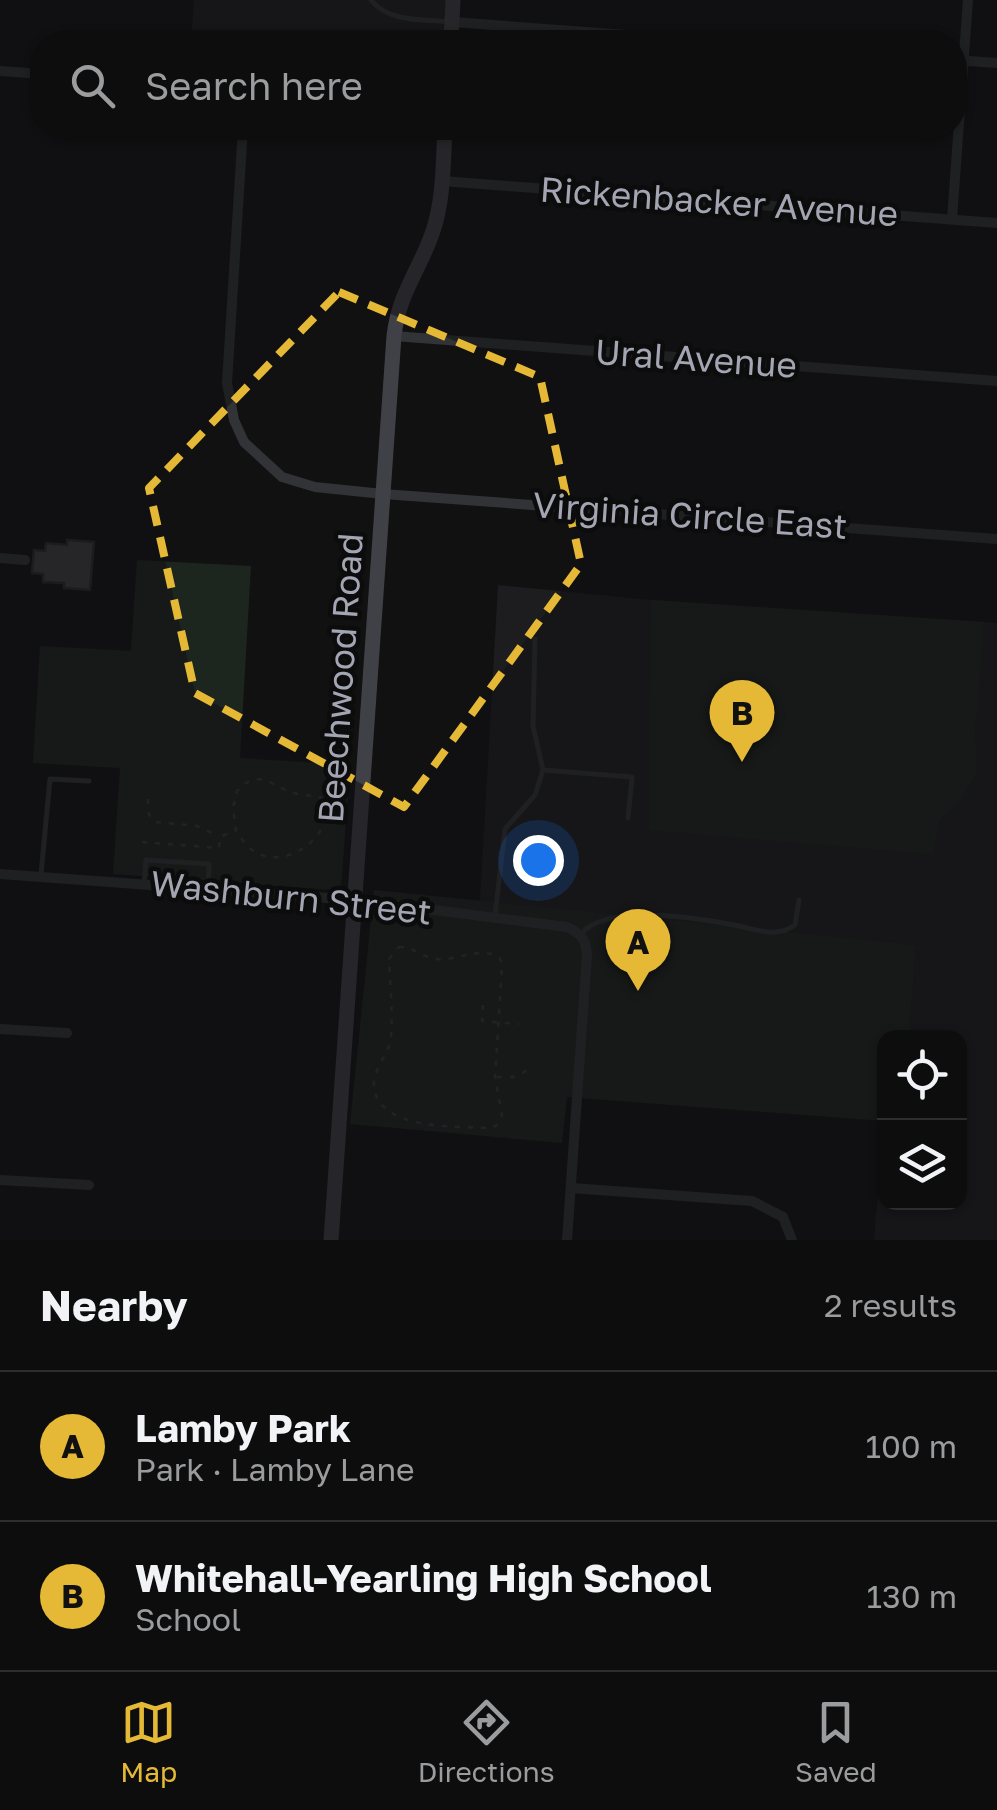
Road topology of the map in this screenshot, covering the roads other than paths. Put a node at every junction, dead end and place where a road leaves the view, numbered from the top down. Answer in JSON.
{"nodes":[{"id":1,"x":370,"y":0,"type":"edge"},
{"id":2,"x":454,"y":0,"type":"edge"},
{"id":3,"x":968,"y":0,"type":"edge"},
{"id":4,"x":452,"y":22,"type":"junction"},
{"id":5,"x":452,"y":30,"type":"edge"},
{"id":6,"x":560,"y":30,"type":"edge"},
{"id":7,"x":964,"y":30,"type":"edge"},
{"id":8,"x":967,"y":61,"type":"edge"},
{"id":9,"x":997,"y":63,"type":"edge"},
{"id":10,"x":0,"y":71,"type":"edge"},
{"id":11,"x":30,"y":73,"type":"edge"},
{"id":12,"x":243,"y":140,"type":"edge"},
{"id":13,"x":444,"y":140,"type":"edge"},
{"id":14,"x":955,"y":140,"type":"edge"},
{"id":15,"x":442,"y":181,"type":"junction"},
{"id":16,"x":952,"y":219,"type":"junction"},
{"id":17,"x":997,"y":223,"type":"edge"},
{"id":18,"x":394,"y":336,"type":"junction"},
{"id":19,"x":997,"y":382,"type":"edge"},
{"id":20,"x":383,"y":494,"type":"junction"},
{"id":21,"x":997,"y":538,"type":"edge"},
{"id":22,"x":0,"y":558,"type":"edge"},
{"id":23,"x":25,"y":560,"type":"dead end"},
{"id":24,"x":535,"y":639,"type":"dead end"},
{"id":25,"x":543,"y":770,"type":"junction"},
{"id":26,"x":89,"y":780,"type":"dead end"},
{"id":27,"x":628,"y":818,"type":"dead end"},
{"id":28,"x":0,"y":874,"type":"edge"},
{"id":29,"x":41,"y":877,"type":"junction"},
{"id":30,"x":144,"y":884,"type":"junction"},
{"id":31,"x":208,"y":888,"type":"junction"},
{"id":32,"x":356,"y":900,"type":"junction"},
{"id":33,"x":799,"y":900,"type":"dead end"},
{"id":34,"x":495,"y":919,"type":"junction"},
{"id":35,"x":581,"y":934,"type":"junction"},
{"id":36,"x":0,"y":1029,"type":"edge"},
{"id":37,"x":67,"y":1033,"type":"dead end"},
{"id":38,"x":0,"y":1180,"type":"edge"},
{"id":39,"x":89,"y":1185,"type":"dead end"},
{"id":40,"x":570,"y":1188,"type":"junction"},
{"id":41,"x":330,"y":1240,"type":"edge"},
{"id":42,"x":567,"y":1240,"type":"edge"},
{"id":43,"x":792,"y":1240,"type":"edge"}],
"edges":[{"from":1,"to":4,"type":"lane"},
{"from":2,"to":4,"type":"street"},
{"from":3,"to":7,"type":"street"},
{"from":4,"to":5,"type":"street"},
{"from":4,"to":6,"type":"street"},
{"from":8,"to":9,"type":"street"},
{"from":10,"to":11,"type":"street"},
{"from":12,"to":20,"type":"street","name":"Virginia Circle East"},
{"from":13,"to":15,"type":"street","name":"Beechwood Road"},
{"from":14,"to":16,"type":"street"},
{"from":15,"to":16,"type":"street","name":"Rickenbacker Avenue"},
{"from":15,"to":18,"type":"street","name":"Beechwood Road"},
{"from":16,"to":17,"type":"street","name":"Rickenbacker Avenue"},
{"from":18,"to":19,"type":"street","name":"Ural Avenue"},
{"from":18,"to":20,"type":"street","name":"Beechwood Road"},
{"from":20,"to":21,"type":"street","name":"Virginia Circle East"},
{"from":20,"to":32,"type":"street","name":"Beechwood Road"},
{"from":22,"to":23,"type":"street"},
{"from":24,"to":25,"type":"lane"},
{"from":25,"to":27,"type":"lane"},
{"from":25,"to":34,"type":"lane"},
{"from":26,"to":29,"type":"lane"},
{"from":28,"to":29,"type":"street","name":"Washburn Street"},
{"from":29,"to":30,"type":"street","name":"Washburn Street"},
{"from":30,"to":31,"type":"street","name":"Washburn Street"},
{"from":30,"to":31,"type":"lane"},
{"from":31,"to":32,"type":"street","name":"Washburn Street"},
{"from":32,"to":34,"type":"street","name":"Washburn Street"},
{"from":32,"to":41,"type":"street","name":"Beechwood Road"},
{"from":33,"to":35,"type":"lane"},
{"from":34,"to":35,"type":"street","name":"Washburn Street"},
{"from":35,"to":40,"type":"street"},
{"from":36,"to":37,"type":"street"},
{"from":38,"to":39,"type":"street"},
{"from":40,"to":42,"type":"street"},
{"from":40,"to":43,"type":"street"}]}
